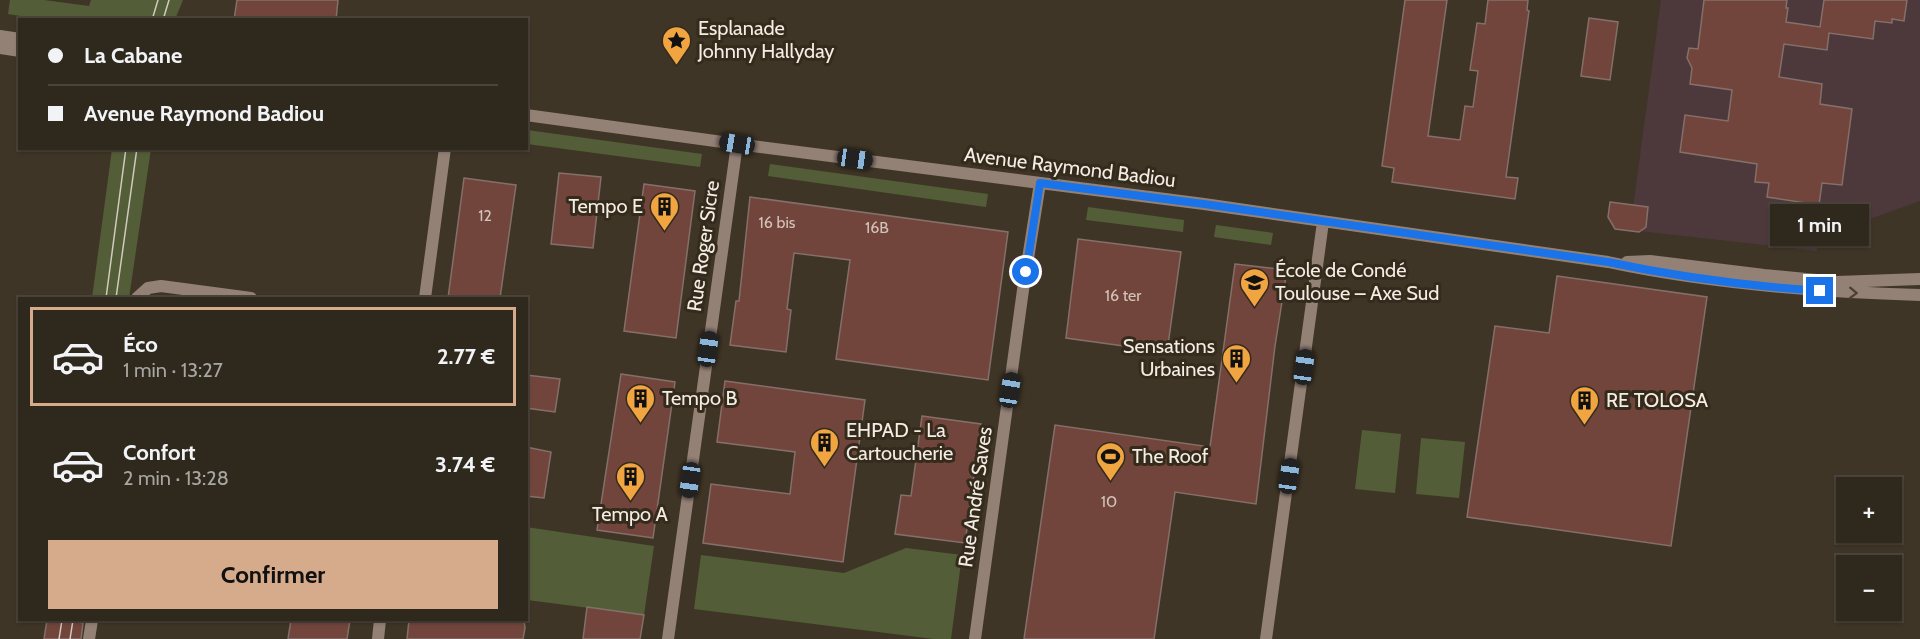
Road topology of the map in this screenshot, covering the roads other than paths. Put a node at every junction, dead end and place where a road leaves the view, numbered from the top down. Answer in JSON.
{"nodes":[{"id":1,"x":0,"y":36,"type":"edge"},
{"id":2,"x":18,"y":39,"type":"edge"},
{"id":3,"x":0,"y":48,"type":"edge"},
{"id":4,"x":18,"y":51,"type":"edge"},
{"id":5,"x":528,"y":115,"type":"edge"},
{"id":6,"x":737,"y":144,"type":"junction"},
{"id":7,"x":446,"y":150,"type":"edge"},
{"id":8,"x":1040,"y":183,"type":"junction"},
{"id":9,"x":1323,"y":222,"type":"junction"},
{"id":10,"x":1608,"y":262,"type":"junction"},
{"id":11,"x":1920,"y":279,"type":"edge"},
{"id":12,"x":1920,"y":296,"type":"edge"},
{"id":13,"x":138,"y":297,"type":"edge"},
{"id":14,"x":244,"y":297,"type":"edge"},
{"id":15,"x":425,"y":297,"type":"edge"},
{"id":16,"x":92,"y":621,"type":"edge"},
{"id":17,"x":380,"y":621,"type":"edge"},
{"id":18,"x":89,"y":639,"type":"edge"},
{"id":19,"x":378,"y":639,"type":"edge"},
{"id":20,"x":668,"y":639,"type":"edge"},
{"id":21,"x":975,"y":639,"type":"edge"},
{"id":22,"x":1266,"y":639,"type":"edge"}],
"edges":[{"from":1,"to":2,"type":"street"},
{"from":3,"to":4,"type":"street"},
{"from":5,"to":6,"type":"street","name":"Avenue Raymond Badiou"},
{"from":6,"to":8,"type":"street","name":"Avenue Raymond Badiou"},
{"from":6,"to":20,"type":"street","name":"Rue Roger Sicre"},
{"from":7,"to":15,"type":"street"},
{"from":8,"to":9,"type":"street","name":"Avenue Raymond Badiou"},
{"from":8,"to":21,"type":"street","name":"Rue André Saves"},
{"from":9,"to":10,"type":"street","name":"Avenue Raymond Badiou"},
{"from":9,"to":22,"type":"street"},
{"from":10,"to":11,"type":"street","name":"Avenue Raymond Badiou"},
{"from":10,"to":12,"type":"street","name":"Avenue Raymond Badiou","one_way":true},
{"from":13,"to":14,"type":"street"},
{"from":16,"to":18,"type":"street"},
{"from":17,"to":19,"type":"street"}]}
